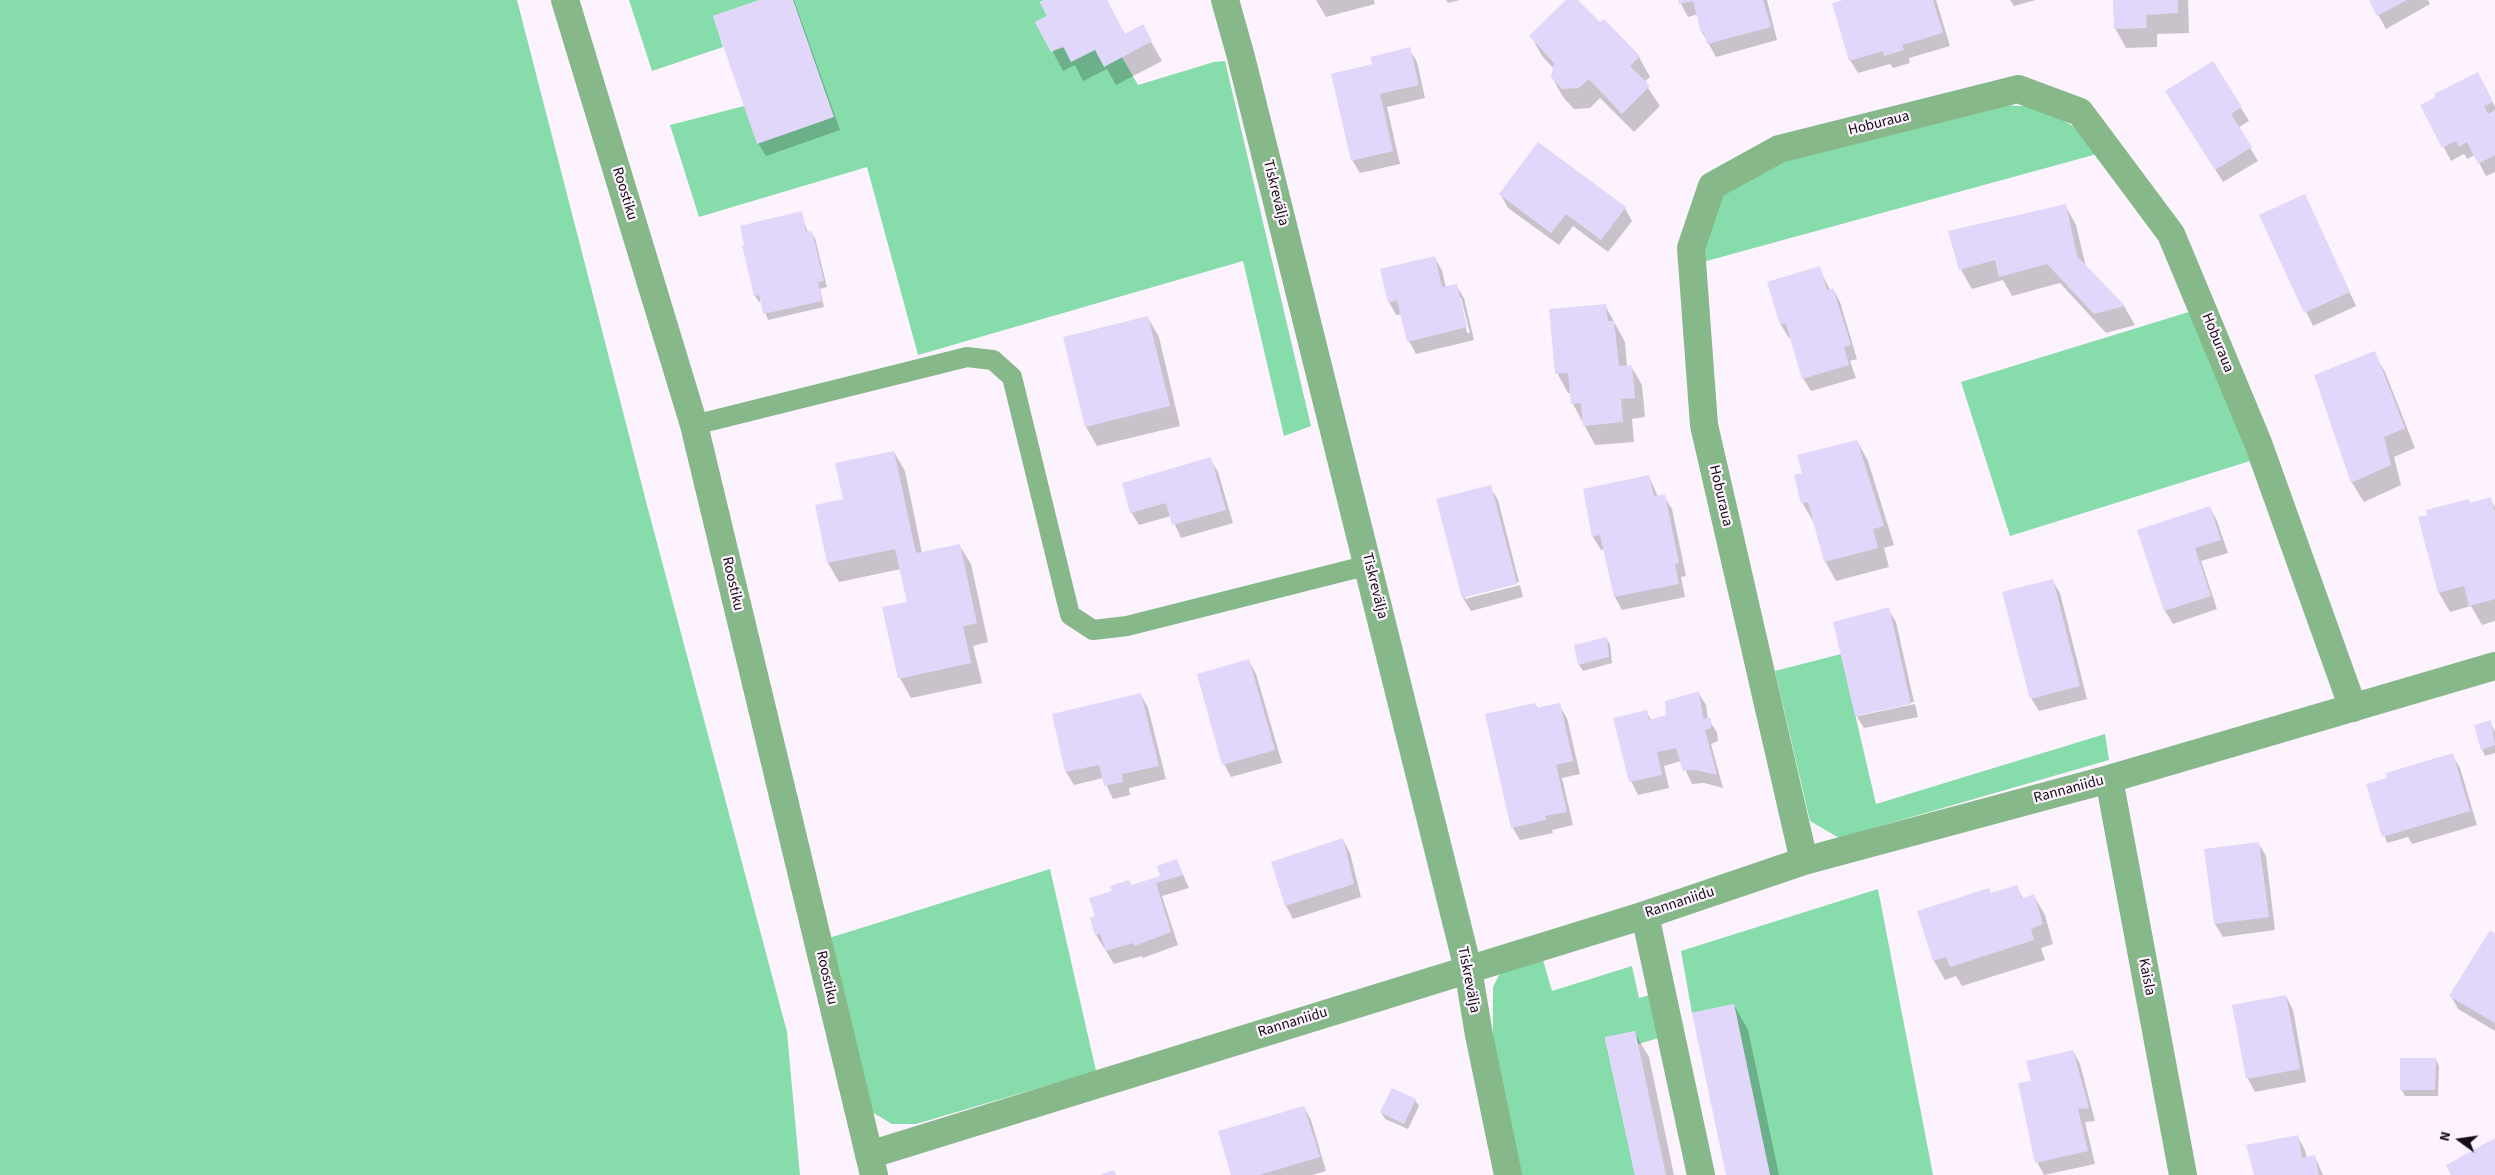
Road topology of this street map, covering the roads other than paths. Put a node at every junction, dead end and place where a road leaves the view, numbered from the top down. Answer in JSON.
{"nodes":[{"id":1,"x":565,"y":0,"type":"edge"},
{"id":2,"x":1225,"y":0,"type":"edge"},
{"id":3,"x":694,"y":425,"type":"junction"},
{"id":4,"x":1369,"y":565,"type":"junction"},
{"id":5,"x":2495,"y":666,"type":"edge"},
{"id":6,"x":2353,"y":708,"type":"junction"},
{"id":7,"x":2109,"y":779,"type":"junction"},
{"id":8,"x":1804,"y":861,"type":"junction"},
{"id":9,"x":1645,"y":915,"type":"junction"},
{"id":10,"x":1468,"y":969,"type":"junction"},
{"id":11,"x":871,"y":1165,"type":"edge"},
{"id":12,"x":1508,"y":1175,"type":"edge"},
{"id":13,"x":1701,"y":1175,"type":"edge"},
{"id":14,"x":2183,"y":1175,"type":"edge"}],
"edges":[{"from":1,"to":3,"type":"street","name":"Roostiku"},
{"from":2,"to":4,"type":"street","name":"Tiskrevälja"},
{"from":3,"to":4,"type":"lane"},
{"from":3,"to":11,"type":"street","name":"Roostiku"},
{"from":4,"to":10,"type":"street","name":"Tiskrevälja"},
{"from":5,"to":6,"type":"street","name":"Rannaniidu"},
{"from":6,"to":7,"type":"street","name":"Rannaniidu"},
{"from":6,"to":8,"type":"street","name":"Hoburaua"},
{"from":7,"to":8,"type":"street","name":"Rannaniidu"},
{"from":7,"to":14,"type":"street","name":"Kaisla"},
{"from":8,"to":9,"type":"street","name":"Rannaniidu"},
{"from":9,"to":10,"type":"street","name":"Rannaniidu"},
{"from":9,"to":13,"type":"street"},
{"from":10,"to":11,"type":"street","name":"Rannaniidu"},
{"from":10,"to":12,"type":"street","name":"Tiskrevälja"}]}
